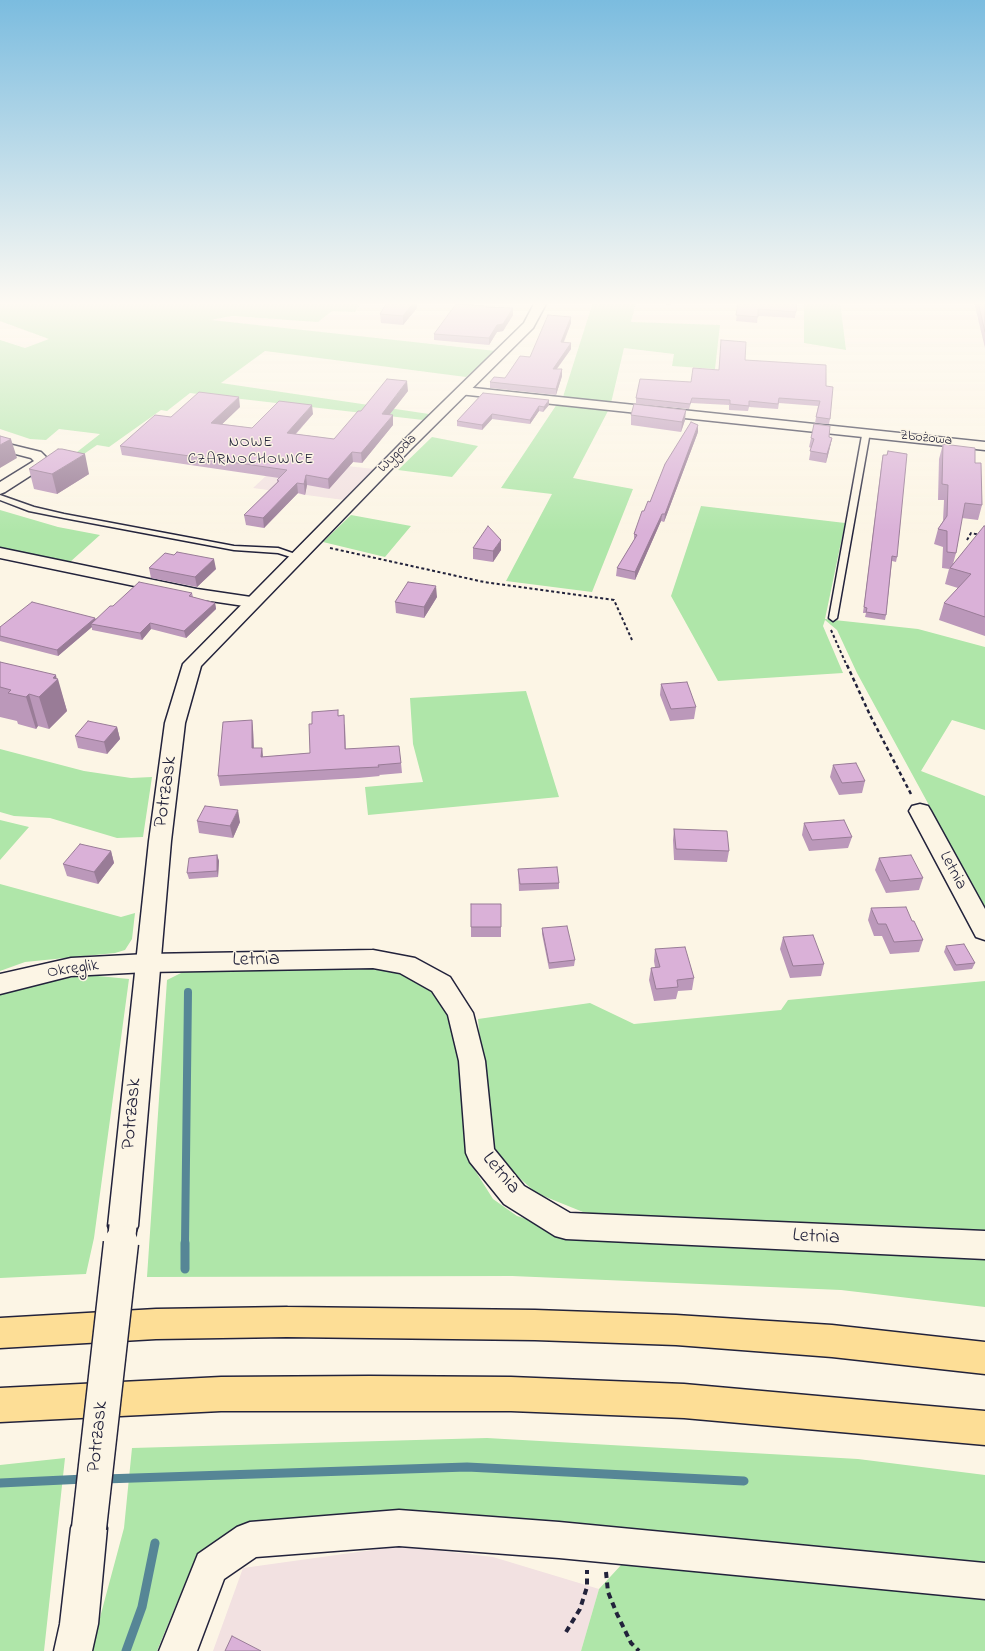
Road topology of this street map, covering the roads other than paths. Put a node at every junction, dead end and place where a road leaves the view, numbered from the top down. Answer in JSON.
{"nodes":[{"id":1,"x":476,"y":379,"type":"edge"},
{"id":2,"x":464,"y":391,"type":"junction"},
{"id":3,"x":866,"y":435,"type":"junction"},
{"id":4,"x":0,"y":446,"type":"edge"},
{"id":5,"x":985,"y":446,"type":"edge"},
{"id":6,"x":0,"y":489,"type":"edge"},
{"id":7,"x":0,"y":497,"type":"edge"},
{"id":8,"x":0,"y":552,"type":"edge"},
{"id":9,"x":297,"y":556,"type":"junction"},
{"id":10,"x":250,"y":602,"type":"junction"},
{"id":11,"x":833,"y":618,"type":"road end"},
{"id":12,"x":920,"y":811,"type":"road end"},
{"id":13,"x":985,"y":931,"type":"edge"},
{"id":14,"x":147,"y":963,"type":"junction"},
{"id":15,"x":0,"y":984,"type":"edge"},
{"id":16,"x":985,"y":1245,"type":"edge"},
{"id":17,"x":0,"y":1333,"type":"edge"},
{"id":18,"x":985,"y":1358,"type":"edge"},
{"id":19,"x":0,"y":1405,"type":"edge"},
{"id":20,"x":985,"y":1428,"type":"edge"},
{"id":21,"x":985,"y":1581,"type":"edge"},
{"id":22,"x":73,"y":1651,"type":"edge"},
{"id":23,"x":178,"y":1651,"type":"edge"}],
"edges":[{"from":1,"to":2,"type":"street","name":"Wygoda"},
{"from":2,"to":3,"type":"street","name":"Zbożowa"},
{"from":2,"to":9,"type":"street","name":"Wygoda"},
{"from":3,"to":5,"type":"street","name":"Zbożowa"},
{"from":3,"to":11,"type":"lane"},
{"from":4,"to":6,"type":"street"},
{"from":7,"to":9,"type":"lane"},
{"from":8,"to":10,"type":"street"},
{"from":9,"to":10,"type":"street","name":"Wygoda"},
{"from":10,"to":14,"type":"street","name":"Potrzask"},
{"from":12,"to":13,"type":"street","name":"Letnia"},
{"from":14,"to":15,"type":"street","name":"Okręglik"},
{"from":14,"to":16,"type":"street","name":"Letnia"},
{"from":14,"to":22,"type":"street","name":"Potrzask","bridge":true},
{"from":17,"to":18,"type":"highway"},
{"from":19,"to":20,"type":"highway"},
{"from":21,"to":23,"type":"street"}]}
